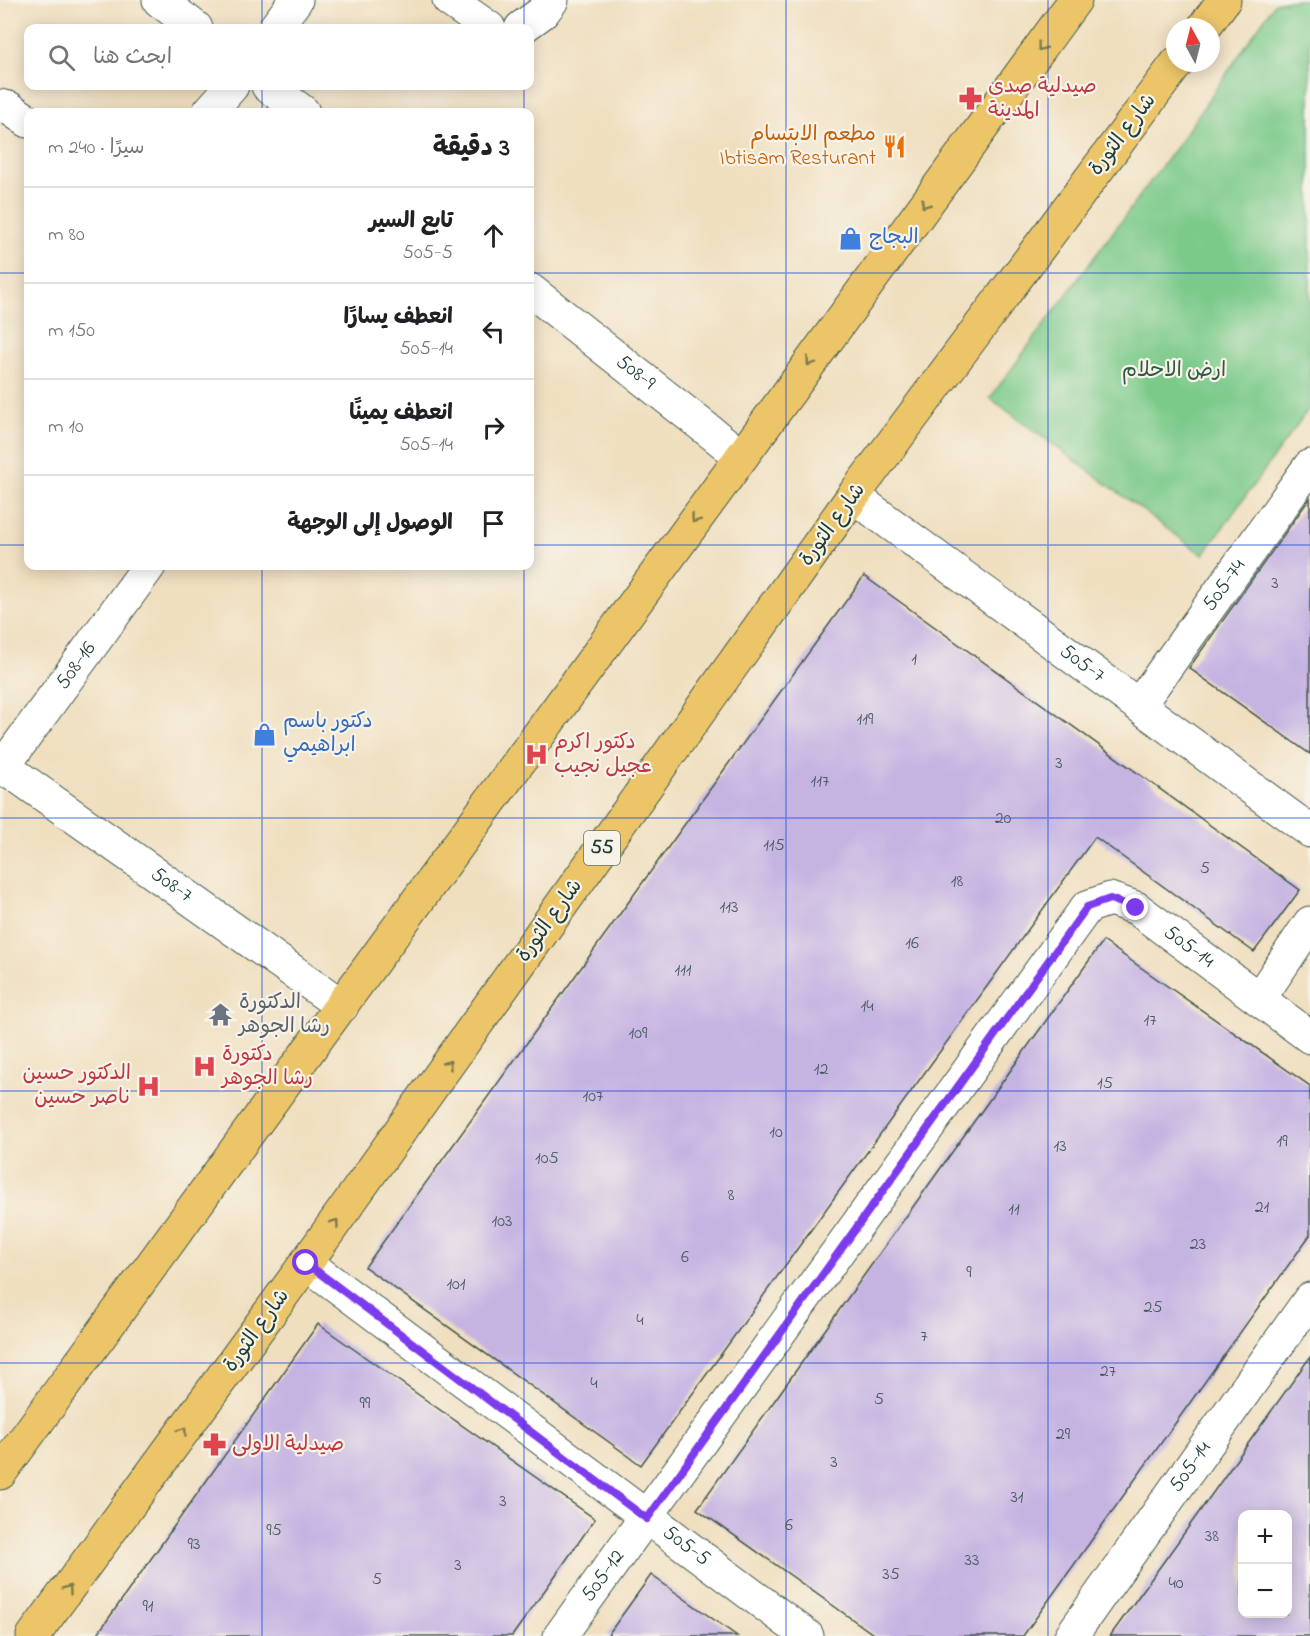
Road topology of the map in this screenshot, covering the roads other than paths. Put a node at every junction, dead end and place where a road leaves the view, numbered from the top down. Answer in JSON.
{"nodes":[{"id":1,"x":159,"y":0,"type":"edge"},
{"id":2,"x":296,"y":0,"type":"edge"},
{"id":3,"x":449,"y":0,"type":"edge"},
{"id":4,"x":552,"y":0,"type":"edge"},
{"id":5,"x":1075,"y":0,"type":"edge"},
{"id":6,"x":1224,"y":0,"type":"edge"},
{"id":7,"x":1211,"y":18,"type":"edge"},
{"id":8,"x":190,"y":24,"type":"edge"},
{"id":9,"x":278,"y":24,"type":"edge"},
{"id":10,"x":483,"y":24,"type":"edge"},
{"id":11,"x":526,"y":24,"type":"edge"},
{"id":12,"x":1170,"y":72,"type":"edge"},
{"id":13,"x":228,"y":90,"type":"edge"},
{"id":14,"x":273,"y":90,"type":"edge"},
{"id":15,"x":0,"y":106,"type":"edge"},
{"id":16,"x":213,"y":108,"type":"edge"},
{"id":17,"x":298,"y":108,"type":"edge"},
{"id":18,"x":24,"y":117,"type":"edge"},
{"id":19,"x":534,"y":293,"type":"edge"},
{"id":20,"x":741,"y":456,"type":"junction"},
{"id":21,"x":1310,"y":466,"type":"edge"},
{"id":22,"x":854,"y":496,"type":"junction"},
{"id":23,"x":146,"y":570,"type":"edge"},
{"id":24,"x":1139,"y":705,"type":"junction"},
{"id":25,"x":1,"y":767,"type":"edge"},
{"id":26,"x":1310,"y":831,"type":"edge"},
{"id":27,"x":1310,"y":923,"type":"edge"},
{"id":28,"x":1259,"y":999,"type":"junction"},
{"id":29,"x":342,"y":1006,"type":"junction"},
{"id":30,"x":1310,"y":1037,"type":"edge"},
{"id":31,"x":306,"y":1263,"type":"junction"},
{"id":32,"x":1310,"y":1299,"type":"edge"},
{"id":33,"x":0,"y":1473,"type":"edge"},
{"id":34,"x":647,"y":1519,"type":"junction"},
{"id":35,"x":33,"y":1636,"type":"edge"},
{"id":36,"x":560,"y":1636,"type":"edge"},
{"id":37,"x":807,"y":1636,"type":"edge"},
{"id":38,"x":1071,"y":1636,"type":"edge"}],
"edges":[{"from":1,"to":8,"type":"street"},
{"from":2,"to":9,"type":"street"},
{"from":3,"to":10,"type":"street"},
{"from":4,"to":11,"type":"street"},
{"from":5,"to":20,"type":"main road","one_way":true},
{"from":6,"to":7,"type":"main road"},
{"from":12,"to":22,"type":"main road","name":"شارع الثورة","number":"55"},
{"from":13,"to":16,"type":"street"},
{"from":14,"to":17,"type":"street"},
{"from":15,"to":18,"type":"street"},
{"from":19,"to":20,"type":"street","name":"508-9"},
{"from":20,"to":29,"type":"main road","one_way":true},
{"from":21,"to":24,"type":"street","name":"505-74"},
{"from":22,"to":24,"type":"street","name":"505-7"},
{"from":31,"to":22,"type":"main road","name":"شارع الثورة","number":"55","one_way":true},
{"from":23,"to":25,"type":"street","name":"508-16"},
{"from":24,"to":26,"type":"street","name":"505-7"},
{"from":25,"to":29,"type":"street","name":"508-7"},
{"from":27,"to":28,"type":"street"},
{"from":28,"to":30,"type":"street","name":"505-14"},
{"from":28,"to":34,"type":"street","name":"505-14"},
{"from":29,"to":33,"type":"main road"},
{"from":31,"to":34,"type":"street","name":"505-5"},
{"from":35,"to":31,"type":"main road","name":"شارع الثورة","number":"55","one_way":true},
{"from":32,"to":38,"type":"street","name":"505-14"},
{"from":34,"to":36,"type":"street","name":"505-12"},
{"from":34,"to":37,"type":"street","name":"505-5"}]}
